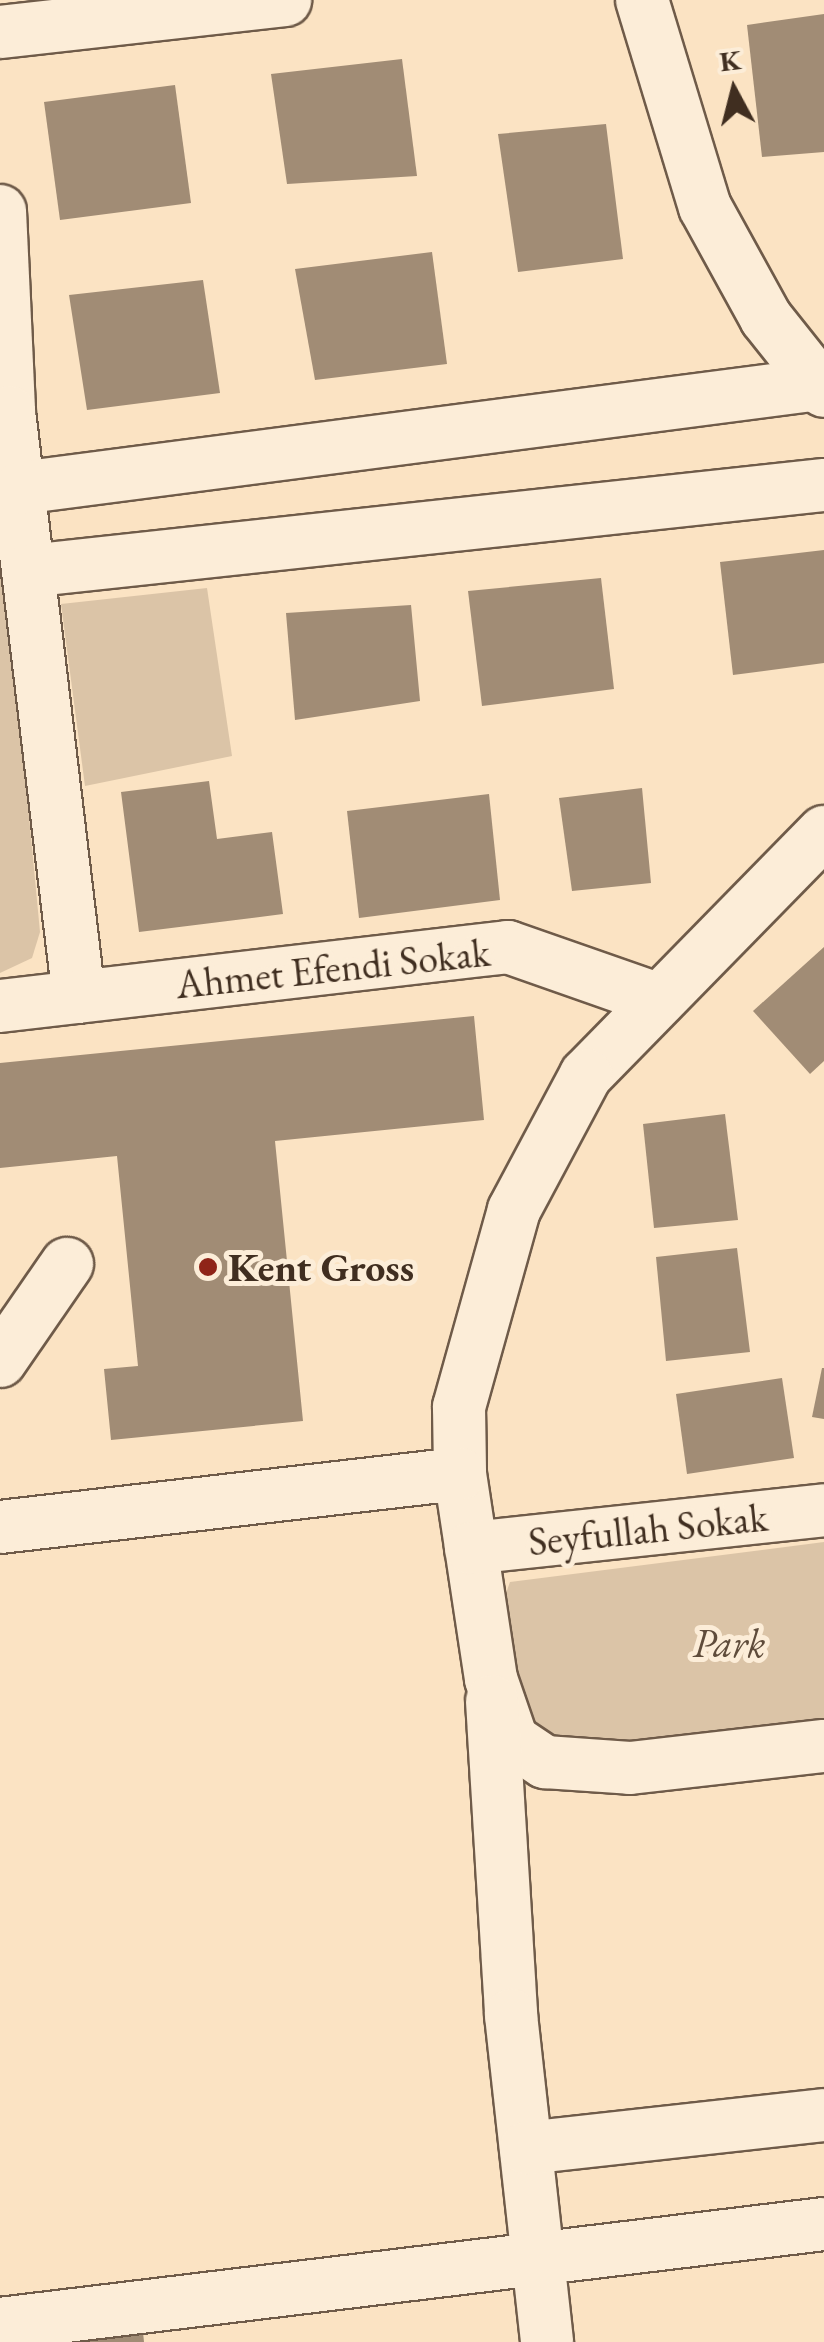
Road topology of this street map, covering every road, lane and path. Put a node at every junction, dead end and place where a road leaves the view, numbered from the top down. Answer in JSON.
{"nodes":[{"id":1,"x":8,"y":0,"type":"edge"},
{"id":2,"x":285,"y":0,"type":"edge"},
{"id":3,"x":642,"y":0,"type":"edge"},
{"id":4,"x":0,"y":16,"type":"edge"},
{"id":5,"x":0,"y":32,"type":"edge"},
{"id":6,"x":0,"y":211,"type":"edge"},
{"id":7,"x":821,"y":387,"type":"edge"},
{"id":8,"x":824,"y":485,"type":"edge"},
{"id":9,"x":20,"y":488,"type":"junction"},
{"id":10,"x":28,"y":571,"type":"junction"},
{"id":11,"x":824,"y":832,"type":"edge"},
{"id":12,"x":78,"y":997,"type":"junction"},
{"id":13,"x":659,"y":1000,"type":"junction"},
{"id":14,"x":0,"y":1006,"type":"edge"},
{"id":15,"x":68,"y":1264,"type":"dead end"},
{"id":16,"x":0,"y":1361,"type":"edge"},
{"id":17,"x":460,"y":1474,"type":"junction"},
{"id":18,"x":824,"y":1510,"type":"edge"},
{"id":19,"x":0,"y":1528,"type":"edge"},
{"id":20,"x":472,"y":1548,"type":"junction"},
{"id":21,"x":491,"y":1679,"type":"junction"},
{"id":22,"x":824,"y":1746,"type":"edge"},
{"id":23,"x":824,"y":2115,"type":"edge"},
{"id":24,"x":526,"y":2148,"type":"junction"},
{"id":25,"x":824,"y":2224,"type":"edge"},
{"id":26,"x":538,"y":2259,"type":"junction"},
{"id":27,"x":0,"y":2324,"type":"edge"},
{"id":28,"x":548,"y":2342,"type":"edge"}],
"edges":[{"from":1,"to":4,"type":"street"},
{"from":2,"to":5,"type":"street"},
{"from":3,"to":7,"type":"street"},
{"from":6,"to":9,"type":"street"},
{"from":7,"to":9,"type":"street"},
{"from":8,"to":10,"type":"street"},
{"from":9,"to":10,"type":"street"},
{"from":10,"to":12,"type":"street"},
{"from":11,"to":13,"type":"street"},
{"from":12,"to":13,"type":"street","name":"Ahmet Efendi Sokak"},
{"from":12,"to":14,"type":"street","name":"Ahmet Efendi Sokak"},
{"from":13,"to":17,"type":"street"},
{"from":15,"to":16,"type":"street"},
{"from":17,"to":19,"type":"street"},
{"from":17,"to":20,"type":"street"},
{"from":18,"to":20,"type":"street","name":"Seyfullah Sokak"},
{"from":20,"to":21,"type":"street"},
{"from":21,"to":22,"type":"street"},
{"from":21,"to":24,"type":"street"},
{"from":23,"to":24,"type":"street"},
{"from":24,"to":26,"type":"street"},
{"from":25,"to":26,"type":"street"},
{"from":26,"to":27,"type":"street"},
{"from":26,"to":28,"type":"street"}]}
